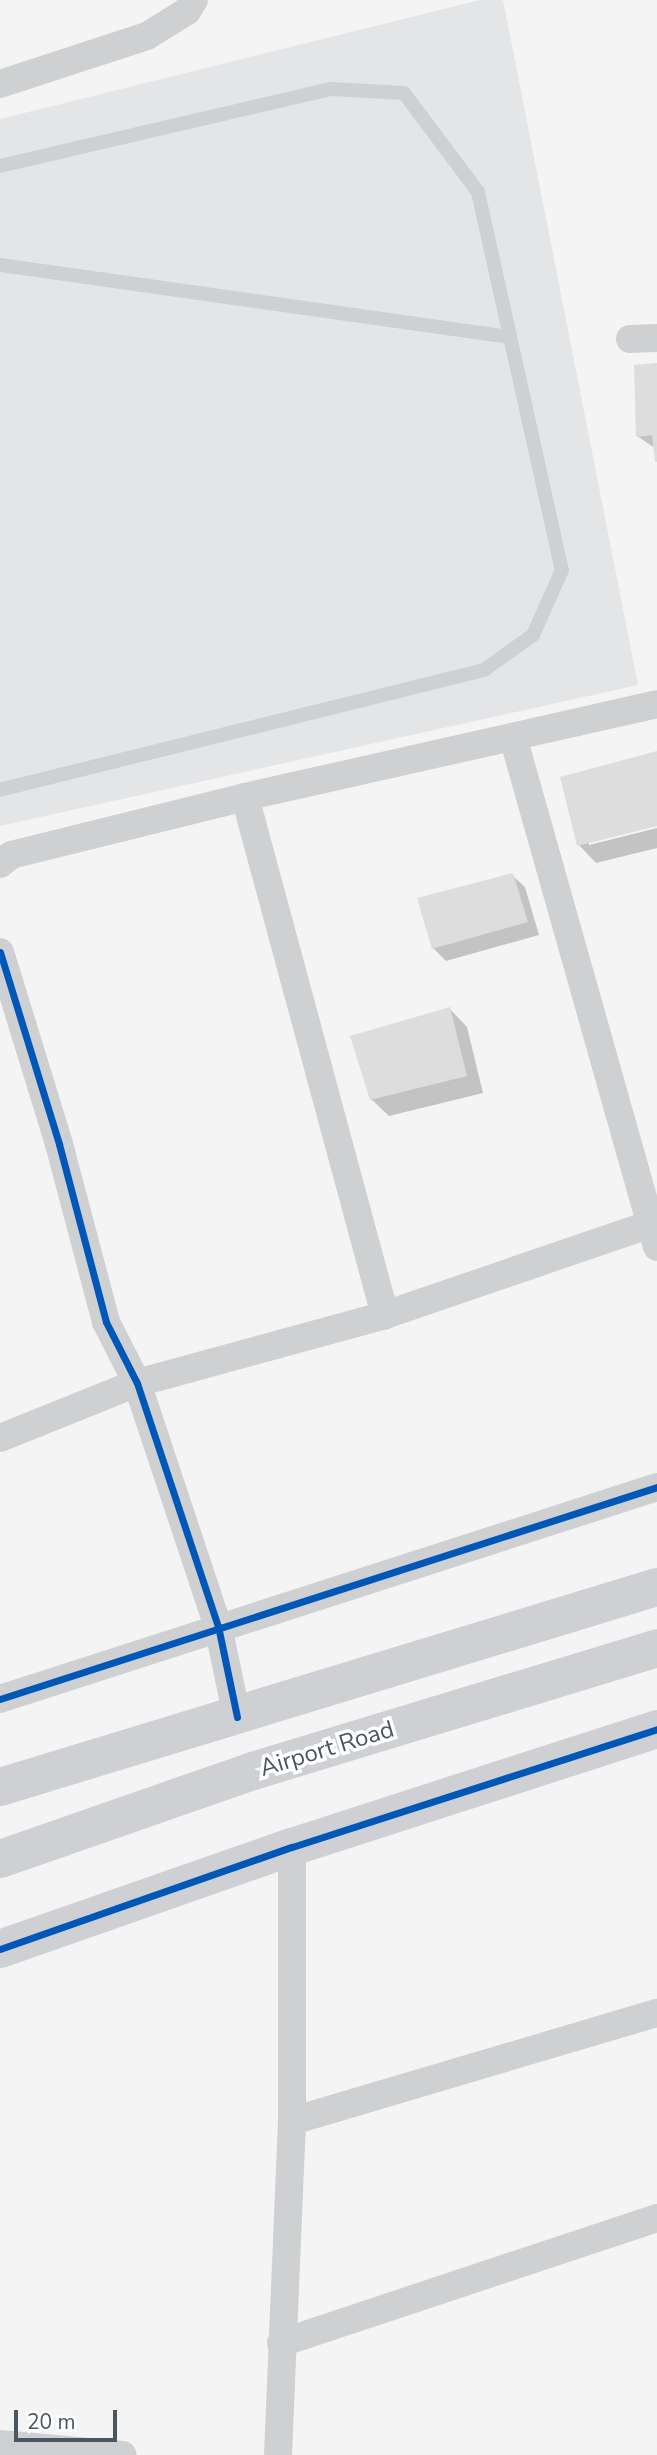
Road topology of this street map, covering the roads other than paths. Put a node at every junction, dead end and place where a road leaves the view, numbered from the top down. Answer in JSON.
{"nodes":[{"id":1,"x":194,"y":0,"type":"edge"},
{"id":2,"x":0,"y":84,"type":"edge"},
{"id":3,"x":0,"y":166,"type":"edge"},
{"id":4,"x":0,"y":265,"type":"edge"},
{"id":5,"x":510,"y":337,"type":"junction"},
{"id":6,"x":657,"y":704,"type":"edge"},
{"id":7,"x":513,"y":737,"type":"junction"},
{"id":8,"x":0,"y":790,"type":"edge"},
{"id":9,"x":245,"y":797,"type":"junction"},
{"id":10,"x":0,"y":864,"type":"edge"},
{"id":11,"x":0,"y":952,"type":"edge"},
{"id":12,"x":652,"y":1236,"type":"edge"},
{"id":13,"x":385,"y":1315,"type":"junction"},
{"id":14,"x":137,"y":1384,"type":"junction"},
{"id":15,"x":0,"y":1438,"type":"edge"},
{"id":16,"x":657,"y":1487,"type":"edge"},
{"id":17,"x":657,"y":1587,"type":"edge"},
{"id":18,"x":218,"y":1626,"type":"junction"},
{"id":19,"x":657,"y":1648,"type":"edge"},
{"id":20,"x":0,"y":1699,"type":"edge"},
{"id":21,"x":237,"y":1717,"type":"junction"},
{"id":22,"x":657,"y":1729,"type":"edge"},
{"id":23,"x":0,"y":1787,"type":"edge"},
{"id":24,"x":292,"y":1847,"type":"junction"},
{"id":25,"x":0,"y":1860,"type":"edge"},
{"id":26,"x":0,"y":1950,"type":"edge"},
{"id":27,"x":657,"y":2013,"type":"edge"},
{"id":28,"x":292,"y":2121,"type":"junction"},
{"id":29,"x":657,"y":2218,"type":"edge"},
{"id":30,"x":281,"y":2343,"type":"junction"},
{"id":31,"x":0,"y":2444,"type":"edge"},
{"id":32,"x":123,"y":2455,"type":"edge"},
{"id":33,"x":278,"y":2455,"type":"edge"}],
"edges":[{"from":1,"to":2,"type":"street"},
{"from":3,"to":5,"type":"lane"},
{"from":4,"to":5,"type":"lane"},
{"from":5,"to":8,"type":"lane"},
{"from":6,"to":7,"type":"street"},
{"from":7,"to":9,"type":"street"},
{"from":7,"to":12,"type":"street"},
{"from":9,"to":10,"type":"street"},
{"from":9,"to":13,"type":"street"},
{"from":11,"to":14,"type":"street"},
{"from":12,"to":13,"type":"street"},
{"from":13,"to":14,"type":"street"},
{"from":14,"to":15,"type":"street"},
{"from":14,"to":18,"type":"street"},
{"from":16,"to":18,"type":"street"},
{"from":17,"to":21,"type":"street"},
{"from":18,"to":20,"type":"street"},
{"from":18,"to":21,"type":"street"},
{"from":19,"to":25,"type":"street","name":"Airport Road"},
{"from":21,"to":23,"type":"street"},
{"from":22,"to":24,"type":"street"},
{"from":24,"to":26,"type":"street"},
{"from":24,"to":28,"type":"street"},
{"from":27,"to":28,"type":"street"},
{"from":28,"to":30,"type":"street"},
{"from":29,"to":30,"type":"street"},
{"from":30,"to":33,"type":"street"},
{"from":31,"to":32,"type":"street"}]}
